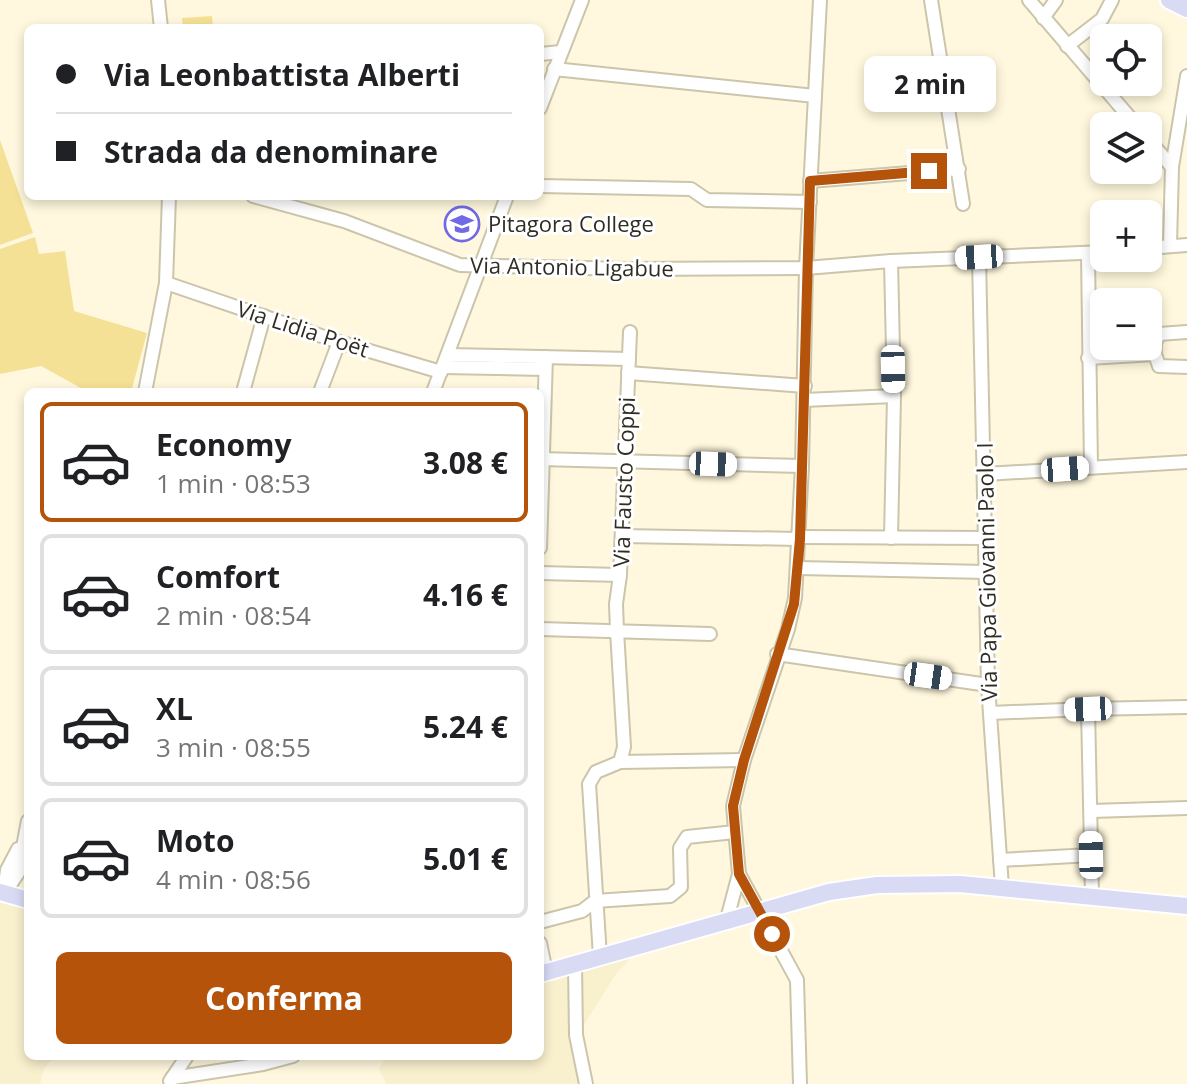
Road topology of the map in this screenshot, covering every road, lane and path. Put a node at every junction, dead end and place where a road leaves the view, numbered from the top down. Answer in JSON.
{"nodes":[{"id":1,"x":158,"y":0,"type":"edge"},
{"id":2,"x":582,"y":0,"type":"edge"},
{"id":3,"x":820,"y":0,"type":"edge"},
{"id":4,"x":931,"y":0,"type":"edge"},
{"id":5,"x":1029,"y":0,"type":"edge"},
{"id":6,"x":1056,"y":0,"type":"edge"},
{"id":7,"x":1112,"y":0,"type":"edge"},
{"id":8,"x":1169,"y":0,"type":"edge"},
{"id":9,"x":1187,"y":9,"type":"edge"},
{"id":10,"x":1043,"y":18,"type":"junction"},
{"id":11,"x":161,"y":24,"type":"edge"},
{"id":12,"x":1067,"y":46,"type":"junction"},
{"id":13,"x":561,"y":52,"type":"junction"},
{"id":14,"x":544,"y":54,"type":"edge"},
{"id":15,"x":554,"y":69,"type":"junction"},
{"id":16,"x":1187,"y":76,"type":"edge"},
{"id":17,"x":815,"y":96,"type":"junction"},
{"id":18,"x":544,"y":97,"type":"edge"},
{"id":19,"x":1125,"y":112,"type":"edge"},
{"id":20,"x":1162,"y":155,"type":"edge"},
{"id":21,"x":1172,"y":167,"type":"junction"},
{"id":22,"x":959,"y":169,"type":"junction"},
{"id":23,"x":810,"y":181,"type":"junction"},
{"id":24,"x":544,"y":186,"type":"edge"},
{"id":25,"x":169,"y":200,"type":"edge"},
{"id":26,"x":268,"y":200,"type":"edge"},
{"id":27,"x":506,"y":200,"type":"edge"},
{"id":28,"x":810,"y":202,"type":"junction"},
{"id":29,"x":963,"y":204,"type":"dead end"},
{"id":30,"x":1170,"y":245,"type":"junction"},
{"id":31,"x":1187,"y":245,"type":"edge"},
{"id":32,"x":1162,"y":246,"type":"edge"},
{"id":33,"x":1088,"y":254,"type":"joint"},
{"id":34,"x":979,"y":257,"type":"junction"},
{"id":35,"x":891,"y":261,"type":"junction"},
{"id":36,"x":482,"y":264,"type":"junction"},
{"id":37,"x":806,"y":268,"type":"junction"},
{"id":38,"x":166,"y":283,"type":"junction"},
{"id":39,"x":264,"y":316,"type":"junction"},
{"id":40,"x":630,"y":332,"type":"dead end"},
{"id":41,"x":1187,"y":332,"type":"edge"},
{"id":42,"x":1162,"y":334,"type":"edge"},
{"id":43,"x":339,"y":342,"type":"junction"},
{"id":44,"x":1088,"y":358,"type":"joint"},
{"id":45,"x":629,"y":359,"type":"junction"},
{"id":46,"x":1157,"y":360,"type":"edge"},
{"id":47,"x":545,"y":363,"type":"junction"},
{"id":48,"x":444,"y":365,"type":"junction"},
{"id":49,"x":1187,"y":367,"type":"edge"},
{"id":50,"x":628,"y":373,"type":"junction"},
{"id":51,"x":805,"y":386,"type":"junction"},
{"id":52,"x":146,"y":388,"type":"edge"},
{"id":53,"x":244,"y":388,"type":"edge"},
{"id":54,"x":322,"y":388,"type":"edge"},
{"id":55,"x":435,"y":388,"type":"edge"},
{"id":56,"x":544,"y":388,"type":"edge"},
{"id":57,"x":894,"y":396,"type":"junction"},
{"id":58,"x":804,"y":400,"type":"junction"},
{"id":59,"x":544,"y":460,"type":"edge"},
{"id":60,"x":624,"y":462,"type":"junction"},
{"id":61,"x":1187,"y":462,"type":"edge"},
{"id":62,"x":802,"y":466,"type":"junction"},
{"id":63,"x":1091,"y":467,"type":"junction"},
{"id":64,"x":985,"y":474,"type":"junction"},
{"id":65,"x":622,"y":536,"type":"junction"},
{"id":66,"x":800,"y":538,"type":"junction"},
{"id":67,"x":891,"y":538,"type":"junction"},
{"id":68,"x":986,"y":538,"type":"junction"},
{"id":69,"x":798,"y":568,"type":"junction"},
{"id":70,"x":987,"y":572,"type":"junction"},
{"id":71,"x":544,"y":573,"type":"edge"},
{"id":72,"x":620,"y":575,"type":"junction"},
{"id":73,"x":544,"y":629,"type":"edge"},
{"id":74,"x":617,"y":631,"type":"junction"},
{"id":75,"x":710,"y":634,"type":"dead end"},
{"id":76,"x":777,"y":654,"type":"junction"},
{"id":77,"x":988,"y":685,"type":"junction"},
{"id":78,"x":1187,"y":707,"type":"edge"},
{"id":79,"x":1088,"y":709,"type":"junction"},
{"id":80,"x":990,"y":713,"type":"junction"},
{"id":81,"x":744,"y":760,"type":"junction"},
{"id":82,"x":620,"y":762,"type":"junction"},
{"id":83,"x":1187,"y":808,"type":"edge"},
{"id":84,"x":1091,"y":811,"type":"junction"},
{"id":85,"x":735,"y":832,"type":"junction"},
{"id":86,"x":24,"y":836,"type":"edge"},
{"id":87,"x":22,"y":843,"type":"junction"},
{"id":88,"x":24,"y":850,"type":"edge"},
{"id":89,"x":1091,"y":855,"type":"junction"},
{"id":90,"x":1000,"y":860,"type":"junction"},
{"id":91,"x":0,"y":862,"type":"edge"},
{"id":92,"x":739,"y":874,"type":"junction"},
{"id":93,"x":1002,"y":887,"type":"junction"},
{"id":94,"x":2,"y":893,"type":"edge"},
{"id":95,"x":1092,"y":896,"type":"junction"},
{"id":96,"x":24,"y":899,"type":"edge"},
{"id":97,"x":595,"y":901,"type":"junction"},
{"id":98,"x":1187,"y":906,"type":"edge"},
{"id":99,"x":759,"y":910,"type":"junction"},
{"id":100,"x":727,"y":919,"type":"junction"},
{"id":101,"x":544,"y":921,"type":"edge"},
{"id":102,"x":600,"y":957,"type":"junction"},
{"id":103,"x":575,"y":964,"type":"junction"},
{"id":104,"x":544,"y":973,"type":"edge"},
{"id":105,"x":184,"y":1060,"type":"edge"},
{"id":106,"x":278,"y":1060,"type":"edge"},
{"id":107,"x":170,"y":1081,"type":"edge"},
{"id":108,"x":586,"y":1084,"type":"edge"},
{"id":109,"x":800,"y":1084,"type":"edge"}],
"edges":[{"from":1,"to":11,"type":"street"},
{"from":2,"to":13,"type":"street"},
{"from":3,"to":17,"type":"street"},
{"from":4,"to":22,"type":"street"},
{"from":5,"to":10,"type":"street"},
{"from":6,"to":10,"type":"street"},
{"from":7,"to":12,"type":"street"},
{"from":8,"to":9,"type":"main road"},
{"from":10,"to":12,"type":"street"},
{"from":12,"to":19,"type":"street"},
{"from":13,"to":14,"type":"street"},
{"from":13,"to":15,"type":"street"},
{"from":15,"to":17,"type":"street"},
{"from":15,"to":18,"type":"street"},
{"from":16,"to":21,"type":"street"},
{"from":17,"to":23,"type":"street"},
{"from":20,"to":21,"type":"street"},
{"from":21,"to":30,"type":"street"},
{"from":22,"to":23,"type":"street"},
{"from":22,"to":29,"type":"street"},
{"from":23,"to":28,"type":"street"},
{"from":24,"to":28,"type":"street"},
{"from":25,"to":38,"type":"street"},
{"from":26,"to":36,"type":"street","name":"Via Antonio Ligabue"},
{"from":27,"to":36,"type":"street"},
{"from":28,"to":37,"type":"street"},
{"from":30,"to":31,"type":"street"},
{"from":30,"to":32,"type":"street"},
{"from":33,"to":34,"type":"street","name":"Via Antonio Ligabue"},
{"from":33,"to":44,"type":"street"},
{"from":34,"to":35,"type":"street","name":"Via Antonio Ligabue"},
{"from":34,"to":64,"type":"street","name":"Via Papa Giovanni Paolo I"},
{"from":35,"to":37,"type":"street","name":"Via Antonio Ligabue"},
{"from":35,"to":57,"type":"street"},
{"from":36,"to":37,"type":"street","name":"Via Antonio Ligabue"},
{"from":36,"to":48,"type":"street"},
{"from":37,"to":51,"type":"street"},
{"from":38,"to":39,"type":"street","name":"Via Lidia Poët"},
{"from":38,"to":52,"type":"street"},
{"from":39,"to":43,"type":"street","name":"Via Lidia Poët"},
{"from":39,"to":53,"type":"street"},
{"from":40,"to":45,"type":"street","name":"Via Fausto Coppi"},
{"from":41,"to":42,"type":"street"},
{"from":43,"to":48,"type":"street","name":"Via Lidia Poët"},
{"from":43,"to":54,"type":"street"},
{"from":44,"to":63,"type":"street"},
{"from":45,"to":47,"type":"street","name":"Via Lidia Poët"},
{"from":45,"to":50,"type":"street","name":"Via Fausto Coppi"},
{"from":46,"to":49,"type":"street"},
{"from":47,"to":48,"type":"street","name":"Via Lidia Poët"},
{"from":47,"to":56,"type":"street"},
{"from":48,"to":55,"type":"street"},
{"from":50,"to":51,"type":"street"},
{"from":50,"to":60,"type":"street","name":"Via Fausto Coppi"},
{"from":51,"to":58,"type":"street"},
{"from":57,"to":58,"type":"street"},
{"from":57,"to":67,"type":"street"},
{"from":58,"to":62,"type":"street"},
{"from":59,"to":60,"type":"street"},
{"from":60,"to":62,"type":"street"},
{"from":60,"to":65,"type":"street","name":"Via Fausto Coppi"},
{"from":61,"to":63,"type":"street"},
{"from":62,"to":66,"type":"street"},
{"from":63,"to":64,"type":"street"},
{"from":64,"to":68,"type":"street","name":"Via Papa Giovanni Paolo I"},
{"from":65,"to":66,"type":"street"},
{"from":65,"to":72,"type":"street","name":"Via Fausto Coppi"},
{"from":66,"to":67,"type":"street"},
{"from":66,"to":69,"type":"street"},
{"from":67,"to":68,"type":"street"},
{"from":68,"to":70,"type":"street","name":"Via Papa Giovanni Paolo I"},
{"from":69,"to":70,"type":"street"},
{"from":69,"to":76,"type":"street"},
{"from":70,"to":77,"type":"street","name":"Via Papa Giovanni Paolo I"},
{"from":71,"to":72,"type":"street"},
{"from":72,"to":74,"type":"street","name":"Via Fausto Coppi"},
{"from":73,"to":74,"type":"street"},
{"from":74,"to":75,"type":"street"},
{"from":74,"to":82,"type":"street","name":"Via Fausto Coppi"},
{"from":76,"to":77,"type":"street"},
{"from":76,"to":81,"type":"street"},
{"from":77,"to":80,"type":"street","name":"Via Papa Giovanni Paolo I"},
{"from":78,"to":79,"type":"street"},
{"from":79,"to":80,"type":"street"},
{"from":79,"to":84,"type":"street"},
{"from":80,"to":90,"type":"street","name":"Via Papa Giovanni Paolo I"},
{"from":81,"to":82,"type":"street"},
{"from":81,"to":85,"type":"street"},
{"from":82,"to":97,"type":"street"},
{"from":83,"to":84,"type":"street"},
{"from":84,"to":89,"type":"street"},
{"from":85,"to":92,"type":"street"},
{"from":85,"to":97,"type":"street"},
{"from":86,"to":87,"type":"street"},
{"from":87,"to":88,"type":"street"},
{"from":87,"to":91,"type":"street"},
{"from":87,"to":94,"type":"street"},
{"from":89,"to":90,"type":"street"},
{"from":89,"to":95,"type":"street"},
{"from":90,"to":93,"type":"street","name":"Via Papa Giovanni Paolo I"},
{"from":92,"to":99,"type":"street"},
{"from":92,"to":100,"type":"street"},
{"from":93,"to":95,"type":"main road"},
{"from":93,"to":99,"type":"main road"},
{"from":94,"to":96,"type":"main road"},
{"from":95,"to":98,"type":"main road"},
{"from":97,"to":101,"type":"street"},
{"from":97,"to":102,"type":"street"},
{"from":99,"to":100,"type":"main road"},
{"from":99,"to":109,"type":"street"},
{"from":100,"to":102,"type":"main road"},
{"from":102,"to":103,"type":"main road"},
{"from":103,"to":104,"type":"main road"},
{"from":103,"to":108,"type":"street"},
{"from":105,"to":107,"type":"street"},
{"from":106,"to":107,"type":"street"}]}
